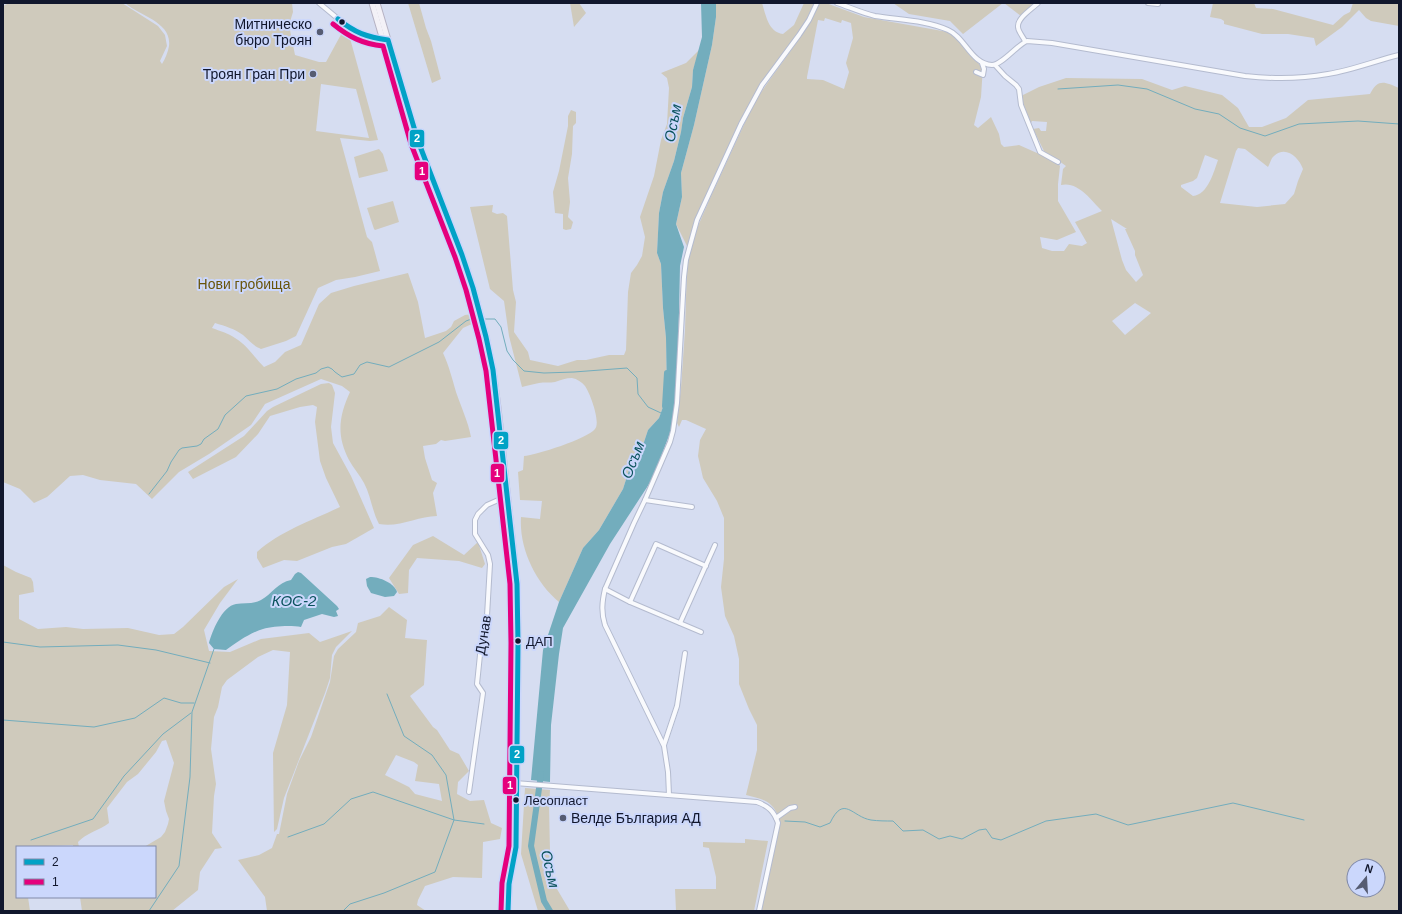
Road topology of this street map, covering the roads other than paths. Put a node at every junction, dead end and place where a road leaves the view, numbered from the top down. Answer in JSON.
{"nodes":[{"id":1,"x":319,"y":3,"type":"edge"},
{"id":2,"x":372,"y":3,"type":"edge"},
{"id":3,"x":377,"y":3,"type":"edge"},
{"id":4,"x":817,"y":3,"type":"edge"},
{"id":5,"x":837,"y":3,"type":"edge"},
{"id":6,"x":1038,"y":3,"type":"edge"},
{"id":7,"x":1148,"y":3,"type":"edge"},
{"id":8,"x":1158,"y":4,"type":"dead end"},
{"id":9,"x":378,"y":25,"type":"junction"},
{"id":10,"x":368,"y":37,"type":"junction"},
{"id":11,"x":385,"y":40,"type":"junction"},
{"id":12,"x":1025,"y":41,"type":"junction"},
{"id":13,"x":384,"y":47,"type":"junction"},
{"id":14,"x":1399,"y":55,"type":"edge"},
{"id":15,"x":982,"y":63,"type":"junction"},
{"id":16,"x":995,"y":64,"type":"junction"},
{"id":17,"x":976,"y":72,"type":"dead end"},
{"id":18,"x":1058,"y":162,"type":"dead end"},
{"id":19,"x":506,"y":497,"type":"junction"},
{"id":20,"x":645,"y":500,"type":"junction"},
{"id":21,"x":692,"y":507,"type":"dead end"},
{"id":22,"x":716,"y":544,"type":"dead end"},
{"id":23,"x":706,"y":566,"type":"junction"},
{"id":24,"x":605,"y":589,"type":"junction"},
{"id":25,"x":630,"y":602,"type":"junction"},
{"id":26,"x":680,"y":623,"type":"junction"},
{"id":27,"x":701,"y":632,"type":"dead end"},
{"id":28,"x":685,"y":653,"type":"dead end"},
{"id":29,"x":664,"y":746,"type":"junction"},
{"id":30,"x":514,"y":783,"type":"junction"},
{"id":31,"x":469,"y":792,"type":"dead end"},
{"id":32,"x":669,"y":795,"type":"junction"},
{"id":33,"x":795,"y":807,"type":"dead end"},
{"id":34,"x":776,"y":818,"type":"junction"},
{"id":35,"x":508,"y":911,"type":"edge"},
{"id":36,"x":759,"y":911,"type":"edge"}],
"edges":[{"from":1,"to":10,"type":"street"},
{"from":2,"to":9,"type":"main road"},
{"from":3,"to":11,"type":"main road"},
{"from":4,"to":20,"type":"street"},
{"from":5,"to":15,"type":"street"},
{"from":6,"to":12,"type":"street"},
{"from":7,"to":8,"type":"street"},
{"from":9,"to":10,"type":"main road"},
{"from":9,"to":11,"type":"main road"},
{"from":10,"to":11,"type":"street"},
{"from":10,"to":13,"type":"main road"},
{"from":11,"to":13,"type":"main road"},
{"from":11,"to":19,"type":"main road"},
{"from":12,"to":14,"type":"street"},
{"from":12,"to":16,"type":"street"},
{"from":13,"to":19,"type":"main road"},
{"from":15,"to":16,"type":"street"},
{"from":15,"to":17,"type":"street"},
{"from":16,"to":18,"type":"street"},
{"from":19,"to":30,"type":"main road"},
{"from":19,"to":31,"type":"street","name":"Дунав"},
{"from":20,"to":21,"type":"street"},
{"from":20,"to":24,"type":"street"},
{"from":22,"to":23,"type":"street"},
{"from":23,"to":25,"type":"street"},
{"from":23,"to":26,"type":"street"},
{"from":24,"to":25,"type":"street"},
{"from":24,"to":29,"type":"street"},
{"from":25,"to":26,"type":"street"},
{"from":26,"to":27,"type":"street"},
{"from":28,"to":29,"type":"street"},
{"from":29,"to":32,"type":"street"},
{"from":30,"to":32,"type":"street"},
{"from":30,"to":35,"type":"main road"},
{"from":32,"to":34,"type":"street"},
{"from":33,"to":34,"type":"street"},
{"from":34,"to":36,"type":"street"}]}
